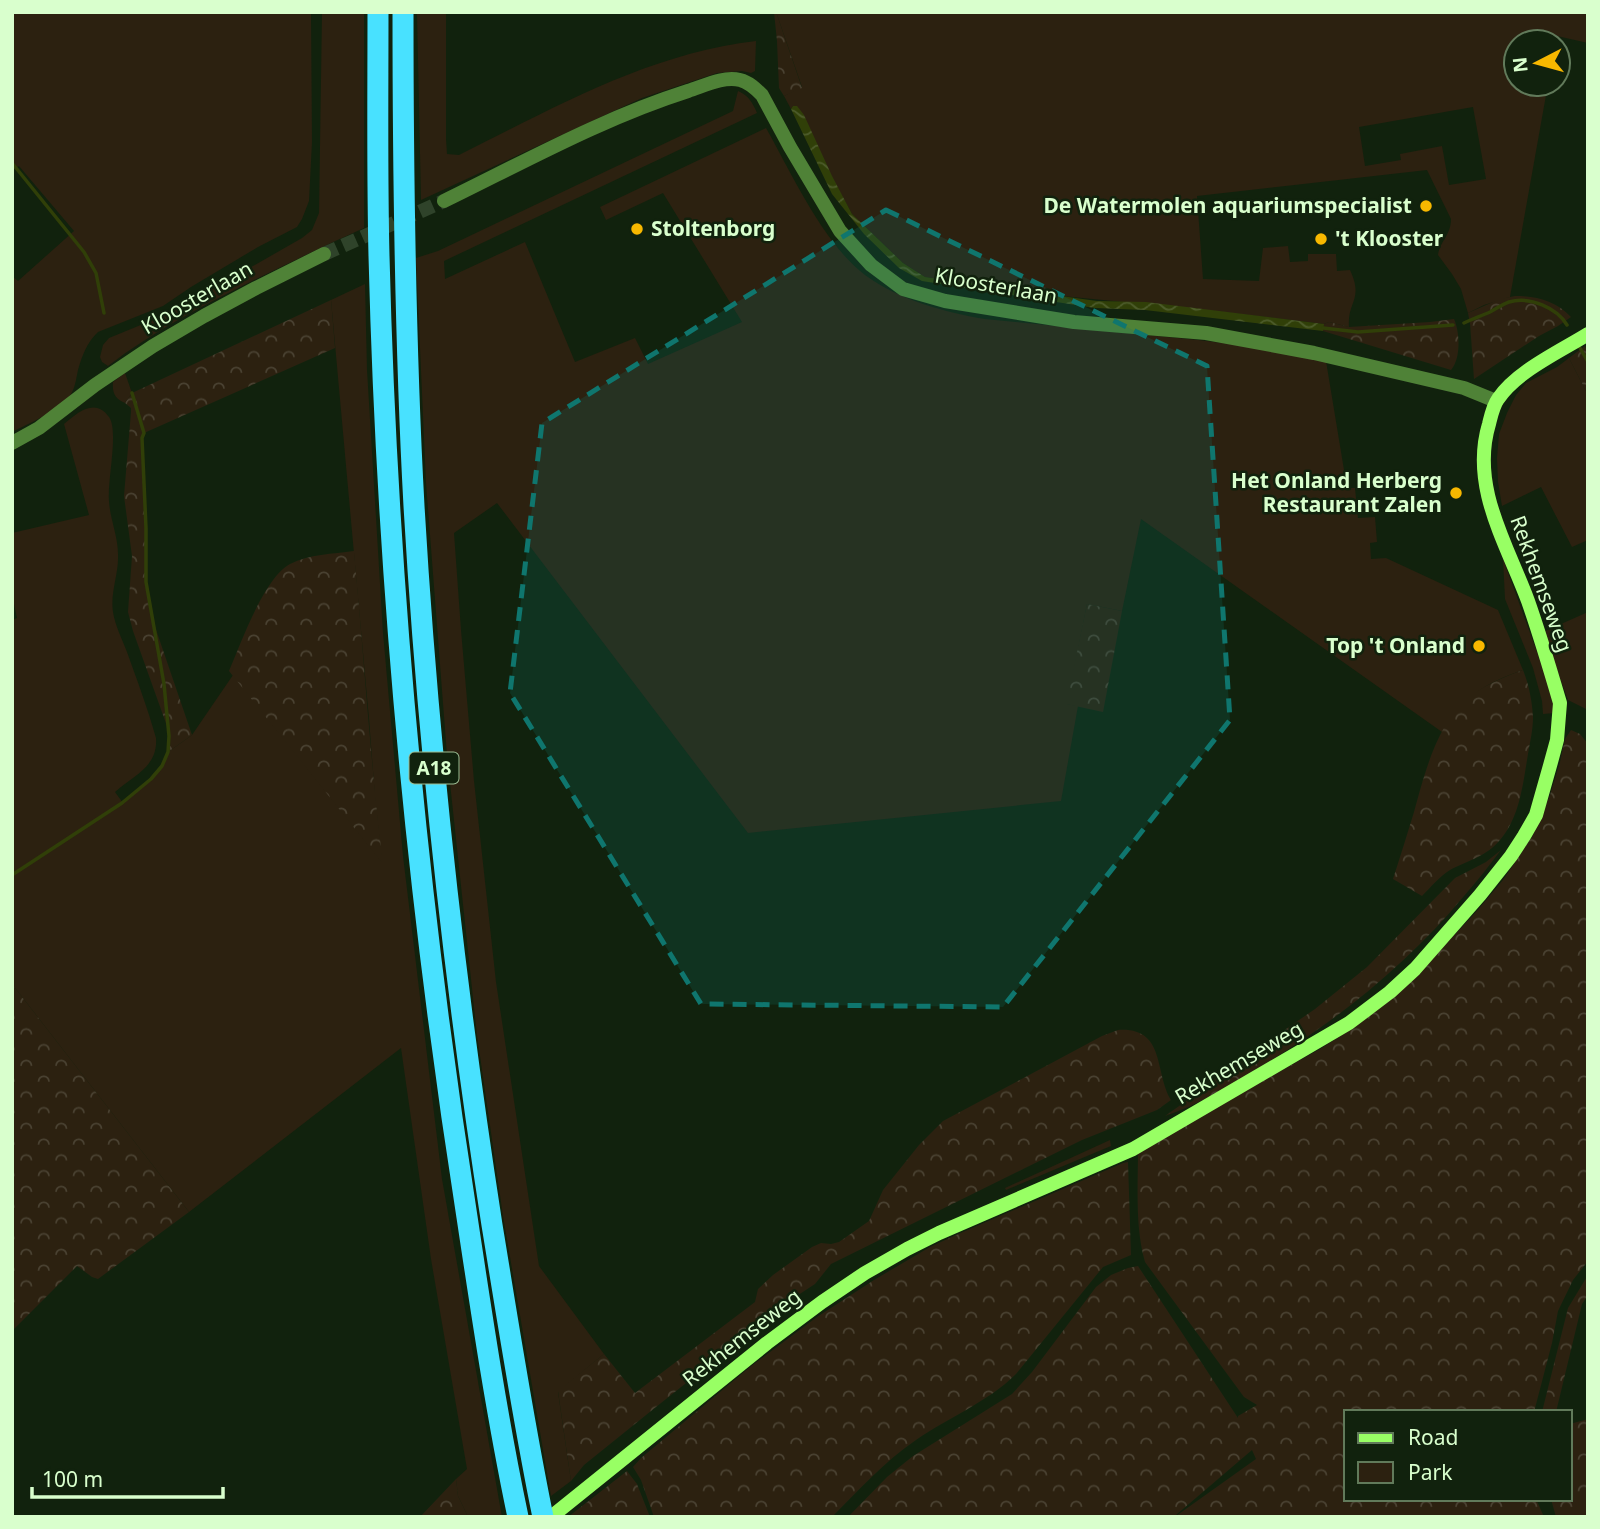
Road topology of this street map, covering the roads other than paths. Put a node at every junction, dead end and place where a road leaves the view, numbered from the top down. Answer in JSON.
{"nodes":[{"id":1,"x":378,"y":12,"type":"edge"},
{"id":2,"x":402,"y":12,"type":"edge"},
{"id":3,"x":444,"y":201,"type":"tunnel mouth"},
{"id":4,"x":324,"y":254,"type":"tunnel mouth"},
{"id":5,"x":1588,"y":334,"type":"edge"},
{"id":6,"x":1496,"y":401,"type":"junction"},
{"id":7,"x":12,"y":443,"type":"edge"},
{"id":8,"x":518,"y":1517,"type":"edge"},
{"id":9,"x":543,"y":1517,"type":"edge"},
{"id":10,"x":551,"y":1517,"type":"edge"}],
"edges":[{"from":1,"to":8,"type":"highway","number":"A18"},
{"from":2,"to":9,"type":"highway","number":"A18"},
{"from":3,"to":6,"type":"street","name":"Kloosterlaan"},
{"from":4,"to":7,"type":"street","name":"Kloosterlaan"},
{"from":5,"to":6,"type":"street"},
{"from":6,"to":10,"type":"street","name":"Rekhemseweg"}]}
